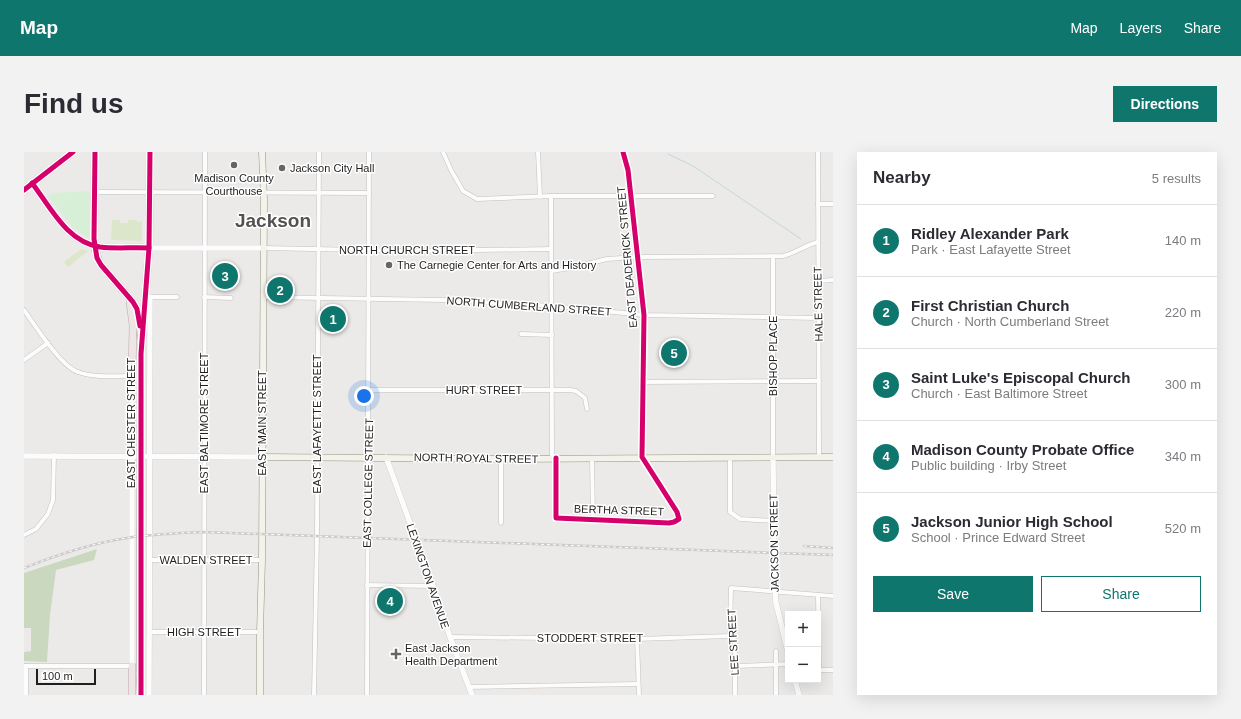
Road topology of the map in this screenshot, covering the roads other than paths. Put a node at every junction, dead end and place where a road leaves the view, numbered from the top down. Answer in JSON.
{"nodes":[{"id":1,"x":74,"y":152,"type":"edge"},
{"id":2,"x":95,"y":152,"type":"edge"},
{"id":3,"x":150,"y":152,"type":"edge"},
{"id":4,"x":204,"y":152,"type":"edge"},
{"id":5,"x":262,"y":152,"type":"edge"},
{"id":6,"x":319,"y":152,"type":"edge"},
{"id":7,"x":369,"y":152,"type":"edge"},
{"id":8,"x":443,"y":152,"type":"edge"},
{"id":9,"x":538,"y":152,"type":"edge"},
{"id":10,"x":623,"y":152,"type":"edge"},
{"id":11,"x":818,"y":152,"type":"edge"},
{"id":12,"x":32,"y":183,"type":"junction"},
{"id":13,"x":24,"y":190,"type":"edge"},
{"id":14,"x":94,"y":192,"type":"junction"},
{"id":15,"x":150,"y":192,"type":"junction"},
{"id":16,"x":204,"y":192,"type":"junction"},
{"id":17,"x":263,"y":192,"type":"junction"},
{"id":18,"x":319,"y":193,"type":"junction"},
{"id":19,"x":369,"y":193,"type":"junction"},
{"id":20,"x":551,"y":196,"type":"junction"},
{"id":21,"x":713,"y":196,"type":"dead end"},
{"id":22,"x":540,"y":197,"type":"junction"},
{"id":23,"x":631,"y":197,"type":"junction"},
{"id":24,"x":818,"y":204,"type":"junction"},
{"id":25,"x":833,"y":204,"type":"edge"},
{"id":26,"x":818,"y":242,"type":"junction"},
{"id":27,"x":95,"y":246,"type":"junction"},
{"id":28,"x":149,"y":248,"type":"junction"},
{"id":29,"x":204,"y":248,"type":"junction"},
{"id":30,"x":263,"y":248,"type":"junction"},
{"id":31,"x":318,"y":249,"type":"junction"},
{"id":32,"x":551,"y":249,"type":"junction"},
{"id":33,"x":369,"y":250,"type":"junction"},
{"id":34,"x":773,"y":256,"type":"junction"},
{"id":35,"x":637,"y":257,"type":"junction"},
{"id":36,"x":148,"y":260,"type":"junction"},
{"id":37,"x":552,"y":271,"type":"junction"},
{"id":38,"x":833,"y":280,"type":"edge"},
{"id":39,"x":818,"y":281,"type":"junction"},
{"id":40,"x":128,"y":294,"type":"junction"},
{"id":41,"x":150,"y":297,"type":"junction"},
{"id":42,"x":177,"y":297,"type":"dead end"},
{"id":43,"x":263,"y":297,"type":"junction"},
{"id":44,"x":204,"y":298,"type":"junction"},
{"id":45,"x":231,"y":298,"type":"dead end"},
{"id":46,"x":318,"y":298,"type":"junction"},
{"id":47,"x":369,"y":299,"type":"junction"},
{"id":48,"x":552,"y":306,"type":"junction"},
{"id":49,"x":24,"y":310,"type":"edge"},
{"id":50,"x":644,"y":315,"type":"junction"},
{"id":51,"x":773,"y":318,"type":"junction"},
{"id":52,"x":818,"y":318,"type":"junction"},
{"id":53,"x":521,"y":334,"type":"dead end"},
{"id":54,"x":552,"y":335,"type":"junction"},
{"id":55,"x":142,"y":340,"type":"junction"},
{"id":56,"x":48,"y":342,"type":"junction"},
{"id":57,"x":24,"y":360,"type":"edge"},
{"id":58,"x":132,"y":376,"type":"junction"},
{"id":59,"x":773,"y":381,"type":"junction"},
{"id":60,"x":819,"y":381,"type":"junction"},
{"id":61,"x":643,"y":382,"type":"junction"},
{"id":62,"x":369,"y":390,"type":"junction"},
{"id":63,"x":552,"y":390,"type":"junction"},
{"id":64,"x":587,"y":409,"type":"dead end"},
{"id":65,"x":54,"y":455,"type":"junction"},
{"id":66,"x":24,"y":456,"type":"edge"},
{"id":67,"x":132,"y":456,"type":"junction"},
{"id":68,"x":150,"y":456,"type":"junction"},
{"id":69,"x":205,"y":456,"type":"junction"},
{"id":70,"x":262,"y":457,"type":"junction"},
{"id":71,"x":317,"y":457,"type":"junction"},
{"id":72,"x":368,"y":457,"type":"junction"},
{"id":73,"x":386,"y":457,"type":"junction"},
{"id":74,"x":642,"y":457,"type":"junction"},
{"id":75,"x":730,"y":457,"type":"junction"},
{"id":76,"x":773,"y":457,"type":"junction"},
{"id":77,"x":819,"y":457,"type":"junction"},
{"id":78,"x":833,"y":457,"type":"edge"},
{"id":79,"x":554,"y":458,"type":"junction"},
{"id":80,"x":592,"y":458,"type":"junction"},
{"id":81,"x":500,"y":459,"type":"junction"},
{"id":82,"x":593,"y":519,"type":"junction"},
{"id":83,"x":774,"y":521,"type":"junction"},
{"id":84,"x":501,"y":522,"type":"dead end"},
{"id":85,"x":24,"y":535,"type":"edge"},
{"id":86,"x":149,"y":560,"type":"junction"},
{"id":87,"x":204,"y":560,"type":"junction"},
{"id":88,"x":262,"y":560,"type":"junction"},
{"id":89,"x":367,"y":585,"type":"junction"},
{"id":90,"x":433,"y":586,"type":"junction"},
{"id":91,"x":818,"y":595,"type":"junction"},
{"id":92,"x":833,"y":596,"type":"edge"},
{"id":93,"x":149,"y":632,"type":"junction"},
{"id":94,"x":204,"y":632,"type":"junction"},
{"id":95,"x":260,"y":632,"type":"junction"},
{"id":96,"x":730,"y":636,"type":"junction"},
{"id":97,"x":450,"y":637,"type":"junction"},
{"id":98,"x":637,"y":639,"type":"junction"},
{"id":99,"x":787,"y":647,"type":"edge"},
{"id":100,"x":818,"y":647,"type":"edge"},
{"id":101,"x":776,"y":651,"type":"dead end"},
{"id":102,"x":785,"y":664,"type":"edge"},
{"id":103,"x":776,"y":665,"type":"junction"},
{"id":104,"x":25,"y":666,"type":"edge"},
{"id":105,"x":132,"y":666,"type":"junction"},
{"id":106,"x":735,"y":666,"type":"junction"},
{"id":107,"x":821,"y":670,"type":"edge"},
{"id":108,"x":833,"y":670,"type":"edge"},
{"id":109,"x":796,"y":683,"type":"edge"},
{"id":110,"x":638,"y":684,"type":"junction"},
{"id":111,"x":469,"y":687,"type":"junction"},
{"id":112,"x":26,"y":695,"type":"edge"},
{"id":113,"x":132,"y":695,"type":"edge"},
{"id":114,"x":141,"y":695,"type":"edge"},
{"id":115,"x":149,"y":695,"type":"edge"},
{"id":116,"x":204,"y":695,"type":"edge"},
{"id":117,"x":260,"y":695,"type":"edge"},
{"id":118,"x":314,"y":695,"type":"edge"},
{"id":119,"x":367,"y":695,"type":"edge"},
{"id":120,"x":472,"y":695,"type":"edge"},
{"id":121,"x":639,"y":695,"type":"edge"},
{"id":122,"x":735,"y":695,"type":"edge"},
{"id":123,"x":776,"y":695,"type":"edge"},
{"id":124,"x":799,"y":695,"type":"edge"}],
"edges":[{"from":1,"to":12,"type":"highway"},
{"from":2,"to":14,"type":"highway"},
{"from":3,"to":15,"type":"highway","name":"EAST CHESTER STREET"},
{"from":4,"to":16,"type":"street","name":"EAST BALTIMORE STREET"},
{"from":5,"to":17,"type":"main road","name":"EAST MAIN STREET"},
{"from":6,"to":18,"type":"street","name":"EAST LAFAYETTE STREET"},
{"from":7,"to":19,"type":"street","name":"EAST COLLEGE STREET"},
{"from":8,"to":22,"type":"street"},
{"from":9,"to":22,"type":"street"},
{"from":10,"to":23,"type":"street","name":"EAST DEADERICK STREET"},
{"from":11,"to":24,"type":"street","name":"HALE STREET"},
{"from":12,"to":13,"type":"highway"},
{"from":12,"to":27,"type":"highway"},
{"from":14,"to":15,"type":"street"},
{"from":14,"to":27,"type":"highway"},
{"from":15,"to":16,"type":"street"},
{"from":15,"to":28,"type":"highway","name":"EAST CHESTER STREET"},
{"from":16,"to":17,"type":"street"},
{"from":16,"to":29,"type":"street","name":"EAST BALTIMORE STREET"},
{"from":17,"to":18,"type":"street"},
{"from":17,"to":30,"type":"main road","name":"EAST MAIN STREET"},
{"from":18,"to":19,"type":"street"},
{"from":18,"to":31,"type":"street","name":"EAST LAFAYETTE STREET"},
{"from":19,"to":33,"type":"street","name":"EAST COLLEGE STREET"},
{"from":20,"to":22,"type":"street"},
{"from":20,"to":23,"type":"street"},
{"from":20,"to":32,"type":"street"},
{"from":21,"to":23,"type":"street"},
{"from":23,"to":35,"type":"street","name":"EAST DEADERICK STREET"},
{"from":24,"to":25,"type":"street"},
{"from":24,"to":26,"type":"street","name":"HALE STREET"},
{"from":26,"to":34,"type":"street"},
{"from":26,"to":39,"type":"street","name":"HALE STREET"},
{"from":27,"to":28,"type":"highway"},
{"from":27,"to":40,"type":"highway"},
{"from":28,"to":29,"type":"street"},
{"from":28,"to":36,"type":"highway","name":"EAST CHESTER STREET"},
{"from":29,"to":30,"type":"street"},
{"from":29,"to":44,"type":"street","name":"EAST BALTIMORE STREET"},
{"from":30,"to":31,"type":"street","name":"NORTH CHURCH STREET"},
{"from":30,"to":43,"type":"main road","name":"EAST MAIN STREET"},
{"from":31,"to":33,"type":"street","name":"NORTH CHURCH STREET"},
{"from":31,"to":46,"type":"street","name":"EAST LAFAYETTE STREET"},
{"from":32,"to":33,"type":"street","name":"NORTH CHURCH STREET"},
{"from":32,"to":37,"type":"street"},
{"from":33,"to":47,"type":"street","name":"EAST COLLEGE STREET"},
{"from":34,"to":35,"type":"street"},
{"from":34,"to":51,"type":"street","name":"BISHOP PLACE"},
{"from":35,"to":37,"type":"street"},
{"from":35,"to":50,"type":"street","name":"EAST DEADERICK STREET"},
{"from":36,"to":41,"type":"highway"},
{"from":36,"to":55,"type":"highway","name":"EAST CHESTER STREET"},
{"from":37,"to":48,"type":"street"},
{"from":38,"to":39,"type":"street"},
{"from":39,"to":52,"type":"street","name":"HALE STREET"},
{"from":40,"to":55,"type":"highway"},
{"from":40,"to":58,"type":"highway"},
{"from":41,"to":42,"type":"street"},
{"from":41,"to":68,"type":"street"},
{"from":43,"to":46,"type":"street","name":"NORTH CUMBERLAND STREET"},
{"from":43,"to":70,"type":"main road","name":"EAST MAIN STREET"},
{"from":44,"to":45,"type":"street"},
{"from":44,"to":69,"type":"street","name":"EAST BALTIMORE STREET"},
{"from":46,"to":47,"type":"street","name":"NORTH CUMBERLAND STREET"},
{"from":46,"to":71,"type":"street","name":"EAST LAFAYETTE STREET"},
{"from":47,"to":48,"type":"street","name":"NORTH CUMBERLAND STREET"},
{"from":47,"to":62,"type":"street","name":"EAST COLLEGE STREET"},
{"from":48,"to":50,"type":"street","name":"NORTH CUMBERLAND STREET"},
{"from":48,"to":54,"type":"street"},
{"from":49,"to":56,"type":"street"},
{"from":50,"to":51,"type":"street","name":"NORTH CUMBERLAND STREET"},
{"from":50,"to":61,"type":"street","name":"EAST DEADERICK STREET"},
{"from":51,"to":52,"type":"street","name":"NORTH CUMBERLAND STREET"},
{"from":51,"to":59,"type":"street","name":"BISHOP PLACE"},
{"from":52,"to":60,"type":"street","name":"HALE STREET"},
{"from":53,"to":54,"type":"street"},
{"from":54,"to":63,"type":"street"},
{"from":55,"to":114,"type":"highway","name":"EAST CHESTER STREET","bridge":true},
{"from":56,"to":57,"type":"street"},
{"from":56,"to":58,"type":"street"},
{"from":58,"to":67,"type":"street"},
{"from":59,"to":60,"type":"street"},
{"from":59,"to":61,"type":"street"},
{"from":59,"to":76,"type":"street","name":"BISHOP PLACE"},
{"from":60,"to":77,"type":"street","name":"HALE STREET"},
{"from":61,"to":74,"type":"street","name":"EAST DEADERICK STREET"},
{"from":62,"to":63,"type":"street","name":"HURT STREET"},
{"from":62,"to":72,"type":"street","name":"EAST COLLEGE STREET"},
{"from":63,"to":64,"type":"street","name":"HURT STREET"},
{"from":63,"to":79,"type":"street"},
{"from":65,"to":66,"type":"street"},
{"from":65,"to":67,"type":"street"},
{"from":65,"to":85,"type":"street"},
{"from":67,"to":68,"type":"street"},
{"from":67,"to":105,"type":"street"},
{"from":68,"to":69,"type":"street"},
{"from":68,"to":86,"type":"street"},
{"from":69,"to":70,"type":"street"},
{"from":69,"to":87,"type":"street","name":"EAST BALTIMORE STREET"},
{"from":70,"to":71,"type":"main road","name":"NORTH ROYAL STREET"},
{"from":70,"to":88,"type":"main road","name":"EAST MAIN STREET"},
{"from":71,"to":72,"type":"main road","name":"NORTH ROYAL STREET"},
{"from":71,"to":118,"type":"street","name":"EAST LAFAYETTE STREET"},
{"from":72,"to":73,"type":"main road","name":"NORTH ROYAL STREET"},
{"from":72,"to":89,"type":"street","name":"EAST COLLEGE STREET"},
{"from":73,"to":81,"type":"main road","name":"NORTH ROYAL STREET"},
{"from":73,"to":90,"type":"street","name":"LEXINGTON AVENUE"},
{"from":74,"to":75,"type":"main road","name":"NORTH ROYAL STREET"},
{"from":74,"to":80,"type":"main road","name":"NORTH ROYAL STREET"},
{"from":74,"to":82,"type":"street","name":"BERTHA STREET"},
{"from":75,"to":76,"type":"main road","name":"NORTH ROYAL STREET"},
{"from":75,"to":83,"type":"street"},
{"from":76,"to":77,"type":"main road","name":"NORTH ROYAL STREET"},
{"from":76,"to":83,"type":"street","name":"JACKSON STREET"},
{"from":77,"to":78,"type":"main road","name":"NORTH ROYAL STREET"},
{"from":79,"to":80,"type":"main road","name":"NORTH ROYAL STREET"},
{"from":79,"to":81,"type":"main road","name":"NORTH ROYAL STREET"},
{"from":79,"to":82,"type":"street","name":"BERTHA STREET"},
{"from":80,"to":82,"type":"street"},
{"from":81,"to":84,"type":"street"},
{"from":83,"to":99,"type":"street","name":"JACKSON STREET","bridge":true},
{"from":86,"to":87,"type":"street","name":"WALDEN STREET"},
{"from":86,"to":93,"type":"street"},
{"from":87,"to":88,"type":"street","name":"WALDEN STREET"},
{"from":87,"to":94,"type":"street","name":"EAST BALTIMORE STREET"},
{"from":88,"to":95,"type":"main road","name":"EAST MAIN STREET"},
{"from":89,"to":90,"type":"street"},
{"from":89,"to":119,"type":"street","name":"EAST COLLEGE STREET"},
{"from":90,"to":97,"type":"street","name":"LEXINGTON AVENUE"},
{"from":91,"to":92,"type":"street"},
{"from":91,"to":96,"type":"street","name":"LEE STREET"},
{"from":91,"to":100,"type":"street"},
{"from":93,"to":94,"type":"street","name":"HIGH STREET"},
{"from":93,"to":115,"type":"street"},
{"from":94,"to":95,"type":"street","name":"HIGH STREET"},
{"from":94,"to":116,"type":"street","name":"EAST BALTIMORE STREET"},
{"from":95,"to":117,"type":"main road","name":"EAST MAIN STREET"},
{"from":96,"to":98,"type":"street","name":"STODDERT STREET"},
{"from":96,"to":106,"type":"street","name":"LEE STREET"},
{"from":97,"to":98,"type":"street","name":"STODDERT STREET"},
{"from":97,"to":111,"type":"street","name":"LEXINGTON AVENUE"},
{"from":98,"to":110,"type":"street"},
{"from":101,"to":103,"type":"street"},
{"from":102,"to":103,"type":"street"},
{"from":103,"to":106,"type":"street"},
{"from":103,"to":123,"type":"street"},
{"from":104,"to":105,"type":"street"},
{"from":104,"to":112,"type":"street"},
{"from":105,"to":113,"type":"highway"},
{"from":106,"to":122,"type":"street","name":"LEE STREET"},
{"from":107,"to":108,"type":"street"},
{"from":109,"to":124,"type":"street"},
{"from":110,"to":111,"type":"street"},
{"from":110,"to":121,"type":"street"},
{"from":111,"to":120,"type":"street","name":"LEXINGTON AVENUE"}]}
